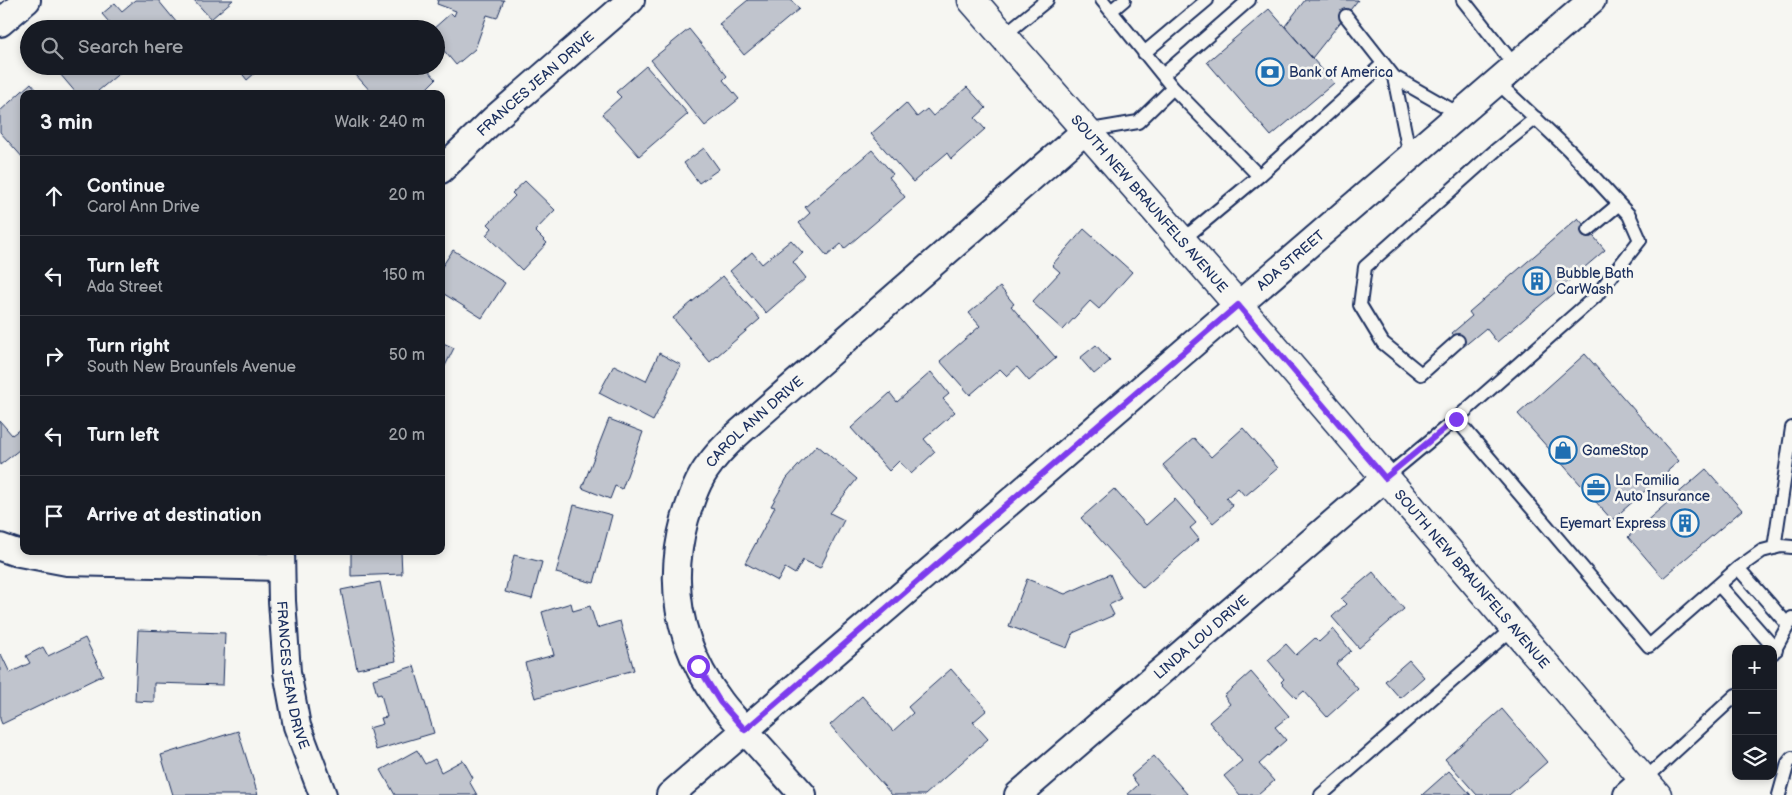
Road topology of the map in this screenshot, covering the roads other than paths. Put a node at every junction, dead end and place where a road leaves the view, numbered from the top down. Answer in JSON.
{"nodes":[{"id":1,"x":27,"y":0,"type":"edge"},
{"id":2,"x":631,"y":0,"type":"edge"},
{"id":3,"x":972,"y":0,"type":"edge"},
{"id":4,"x":1046,"y":0,"type":"edge"},
{"id":5,"x":1102,"y":0,"type":"edge"},
{"id":6,"x":1124,"y":0,"type":"edge"},
{"id":7,"x":1207,"y":0,"type":"edge"},
{"id":8,"x":1249,"y":0,"type":"edge"},
{"id":9,"x":1463,"y":0,"type":"edge"},
{"id":10,"x":1592,"y":0,"type":"edge"},
{"id":11,"x":1111,"y":11,"type":"junction"},
{"id":12,"x":1346,"y":16,"type":"dead end"},
{"id":13,"x":0,"y":23,"type":"edge"},
{"id":14,"x":1003,"y":36,"type":"junction"},
{"id":15,"x":1144,"y":53,"type":"junction"},
{"id":16,"x":1383,"y":64,"type":"junction"},
{"id":17,"x":1506,"y":74,"type":"junction"},
{"id":18,"x":1163,"y":75,"type":"junction"},
{"id":19,"x":1394,"y":77,"type":"junction"},
{"id":20,"x":1173,"y":88,"type":"junction"},
{"id":21,"x":1459,"y":114,"type":"junction"},
{"id":22,"x":1536,"y":118,"type":"junction"},
{"id":23,"x":1085,"y":131,"type":"junction"},
{"id":24,"x":1410,"y":157,"type":"junction"},
{"id":25,"x":445,"y":166,"type":"edge"},
{"id":26,"x":1259,"y":176,"type":"junction"},
{"id":27,"x":1619,"y":204,"type":"junction"},
{"id":28,"x":1588,"y":230,"type":"dead end"},
{"id":29,"x":1181,"y":241,"type":"junction"},
{"id":30,"x":1238,"y":305,"type":"junction"},
{"id":31,"x":1458,"y":341,"type":"dead end"},
{"id":32,"x":1456,"y":419,"type":"junction"},
{"id":33,"x":1792,"y":428,"type":"edge"},
{"id":34,"x":1385,"y":478,"type":"junction"},
{"id":35,"x":0,"y":547,"type":"edge"},
{"id":36,"x":1792,"y":547,"type":"edge"},
{"id":37,"x":1774,"y":548,"type":"junction"},
{"id":38,"x":20,"y":553,"type":"edge"},
{"id":39,"x":30,"y":555,"type":"edge"},
{"id":40,"x":281,"y":559,"type":"edge"},
{"id":41,"x":1738,"y":568,"type":"junction"},
{"id":42,"x":1719,"y":585,"type":"junction"},
{"id":43,"x":1790,"y":621,"type":"edge"},
{"id":44,"x":1513,"y":628,"type":"junction"},
{"id":45,"x":1769,"y":645,"type":"edge"},
{"id":46,"x":1777,"y":645,"type":"edge"},
{"id":47,"x":1732,"y":699,"type":"edge"},
{"id":48,"x":745,"y":730,"type":"junction"},
{"id":49,"x":1792,"y":758,"type":"edge"},
{"id":50,"x":1643,"y":790,"type":"edge"},
{"id":51,"x":323,"y":795,"type":"edge"},
{"id":52,"x":670,"y":795,"type":"edge"},
{"id":53,"x":802,"y":795,"type":"edge"},
{"id":54,"x":1018,"y":795,"type":"edge"},
{"id":55,"x":1321,"y":795,"type":"edge"},
{"id":56,"x":1779,"y":795,"type":"edge"}],
"edges":[{"from":1,"to":13,"type":"street"},
{"from":2,"to":25,"type":"street","name":"FRANCES JEAN DRIVE"},
{"from":3,"to":14,"type":"main road","name":"SOUTH NEW BRAUNFELS AVENUE"},
{"from":4,"to":14,"type":"lane"},
{"from":5,"to":11,"type":"lane"},
{"from":6,"to":11,"type":"lane"},
{"from":7,"to":15,"type":"lane"},
{"from":8,"to":18,"type":"lane"},
{"from":9,"to":17,"type":"lane"},
{"from":10,"to":17,"type":"street","name":"ADA STREET"},
{"from":11,"to":15,"type":"lane"},
{"from":12,"to":16,"type":"lane"},
{"from":14,"to":23,"type":"main road","name":"SOUTH NEW BRAUNFELS AVENUE"},
{"from":15,"to":18,"type":"lane"},
{"from":16,"to":19,"type":"lane"},
{"from":16,"to":26,"type":"lane"},
{"from":17,"to":21,"type":"street","name":"ADA STREET"},
{"from":17,"to":22,"type":"lane"},
{"from":18,"to":20,"type":"lane"},
{"from":19,"to":21,"type":"lane"},
{"from":19,"to":24,"type":"lane"},
{"from":20,"to":23,"type":"lane"},
{"from":20,"to":26,"type":"lane"},
{"from":21,"to":24,"type":"street","name":"ADA STREET"},
{"from":22,"to":27,"type":"lane"},
{"from":22,"to":31,"type":"lane"},
{"from":23,"to":29,"type":"main road","name":"SOUTH NEW BRAUNFELS AVENUE"},
{"from":23,"to":48,"type":"street","name":"CAROL ANN DRIVE"},
{"from":24,"to":30,"type":"street","name":"ADA STREET"},
{"from":26,"to":29,"type":"lane"},
{"from":27,"to":28,"type":"lane"},
{"from":27,"to":32,"type":"lane"},
{"from":29,"to":30,"type":"main road","name":"SOUTH NEW BRAUNFELS AVENUE"},
{"from":30,"to":34,"type":"main road","name":"SOUTH NEW BRAUNFELS AVENUE"},
{"from":30,"to":48,"type":"street","name":"ADA STREET"},
{"from":32,"to":34,"type":"lane"},
{"from":32,"to":42,"type":"lane"},
{"from":33,"to":37,"type":"lane"},
{"from":34,"to":44,"type":"main road","name":"SOUTH NEW BRAUNFELS AVENUE"},
{"from":34,"to":54,"type":"street","name":"LINDA LOU DRIVE"},
{"from":35,"to":38,"type":"street"},
{"from":36,"to":37,"type":"lane"},
{"from":37,"to":41,"type":"lane"},
{"from":39,"to":40,"type":"street"},
{"from":40,"to":51,"type":"street","name":"FRANCES JEAN DRIVE"},
{"from":41,"to":42,"type":"lane"},
{"from":41,"to":43,"type":"lane"},
{"from":42,"to":45,"type":"lane"},
{"from":43,"to":46,"type":"lane"},
{"from":44,"to":50,"type":"main road","name":"SOUTH NEW BRAUNFELS AVENUE"},
{"from":44,"to":55,"type":"lane"},
{"from":47,"to":50,"type":"lane"},
{"from":48,"to":52,"type":"street","name":"ADA STREET"},
{"from":48,"to":53,"type":"street","name":"CAROL ANN DRIVE"},
{"from":49,"to":56,"type":"lane"}]}
